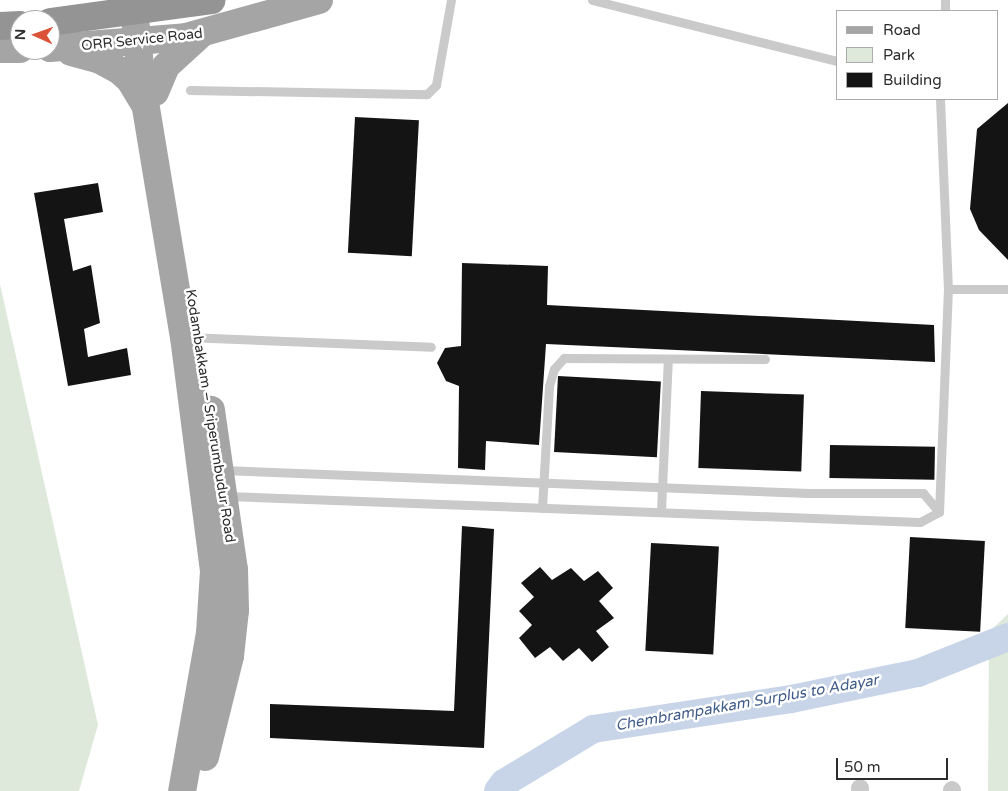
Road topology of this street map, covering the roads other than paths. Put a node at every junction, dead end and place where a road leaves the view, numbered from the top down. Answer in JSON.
{"nodes":[{"id":1,"x":132,"y":0,"type":"edge"},
{"id":2,"x":212,"y":0,"type":"edge"},
{"id":3,"x":319,"y":0,"type":"edge"},
{"id":4,"x":450,"y":0,"type":"edge"},
{"id":5,"x":592,"y":0,"type":"edge"},
{"id":6,"x":200,"y":35,"type":"junction"},
{"id":7,"x":60,"y":38,"type":"edge"},
{"id":8,"x":60,"y":40,"type":"edge"},
{"id":9,"x":139,"y":41,"type":"junction"},
{"id":10,"x":60,"y":43,"type":"edge"},
{"id":11,"x":836,"y":61,"type":"edge"},
{"id":12,"x":190,"y":90,"type":"dead end"},
{"id":13,"x":150,"y":99,"type":"junction"},
{"id":14,"x":940,"y":100,"type":"edge"},
{"id":15,"x":948,"y":289,"type":"junction"},
{"id":16,"x":1008,"y":289,"type":"edge"},
{"id":17,"x":191,"y":337,"type":"junction"},
{"id":18,"x":431,"y":347,"type":"dead end"},
{"id":19,"x":668,"y":359,"type":"junction"},
{"id":20,"x":765,"y":359,"type":"dead end"},
{"id":21,"x":213,"y":483,"type":"junction"},
{"id":22,"x":543,"y":484,"type":"junction"},
{"id":23,"x":661,"y":488,"type":"junction"},
{"id":24,"x":542,"y":508,"type":"junction"},
{"id":25,"x":661,"y":512,"type":"junction"},
{"id":26,"x":939,"y":512,"type":"junction"},
{"id":27,"x":182,"y":791,"type":"edge"},
{"id":28,"x":197,"y":791,"type":"edge"}],
"edges":[{"from":1,"to":9,"type":"main road","name":"Kodambakkam – Sriperumbudur Road"},
{"from":2,"to":7,"type":"highway","bridge":true},
{"from":3,"to":6,"type":"main road","name":"ORR Service Road"},
{"from":4,"to":12,"type":"lane"},
{"from":5,"to":11,"type":"lane"},
{"from":6,"to":9,"type":"main road","name":"ORR Service Road"},
{"from":6,"to":13,"type":"main road"},
{"from":8,"to":9,"type":"main road","name":"ORR Service Road"},
{"from":9,"to":13,"type":"main road","name":"Kodambakkam – Sriperumbudur Road"},
{"from":10,"to":13,"type":"main road"},
{"from":13,"to":17,"type":"main road","name":"Kodambakkam – Sriperumbudur Road"},
{"from":14,"to":15,"type":"lane"},
{"from":15,"to":16,"type":"lane"},
{"from":15,"to":26,"type":"lane"},
{"from":17,"to":18,"type":"lane"},
{"from":17,"to":21,"type":"main road","name":"Kodambakkam – Sriperumbudur Road"},
{"from":19,"to":20,"type":"lane"},
{"from":19,"to":22,"type":"lane"},
{"from":19,"to":23,"type":"lane"},
{"from":21,"to":22,"type":"lane"},
{"from":21,"to":24,"type":"lane"},
{"from":21,"to":27,"type":"main road","name":"Kodambakkam – Sriperumbudur Road"},
{"from":21,"to":28,"type":"main road","name":"Kodambakkam – Sriperumbudur Road"},
{"from":22,"to":23,"type":"lane"},
{"from":22,"to":24,"type":"lane"},
{"from":23,"to":25,"type":"lane"},
{"from":23,"to":26,"type":"lane"},
{"from":24,"to":25,"type":"lane"},
{"from":25,"to":26,"type":"lane"}]}
